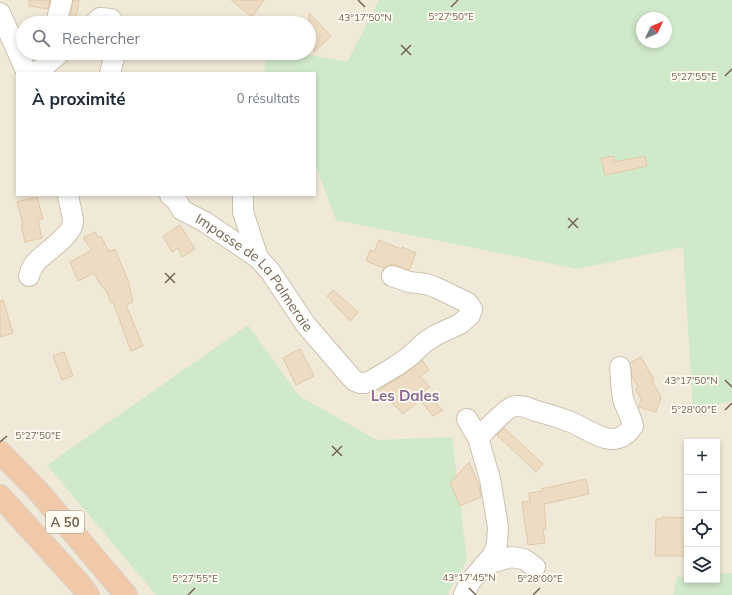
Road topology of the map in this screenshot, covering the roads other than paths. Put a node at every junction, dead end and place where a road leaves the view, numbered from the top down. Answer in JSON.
{"nodes":[{"id":1,"x":62,"y":0,"type":"edge"},
{"id":2,"x":0,"y":13,"type":"edge"},
{"id":3,"x":58,"y":16,"type":"edge"},
{"id":4,"x":16,"y":46,"type":"edge"},
{"id":5,"x":52,"y":60,"type":"edge"},
{"id":6,"x":113,"y":60,"type":"edge"},
{"id":7,"x":25,"y":64,"type":"edge"},
{"id":8,"x":110,"y":72,"type":"edge"},
{"id":9,"x":68,"y":196,"type":"edge"},
{"id":10,"x":171,"y":196,"type":"edge"},
{"id":11,"x":243,"y":196,"type":"edge"},
{"id":12,"x":258,"y":258,"type":"junction"},
{"id":13,"x":29,"y":276,"type":"dead end"},
{"id":14,"x":392,"y":276,"type":"dead end"},
{"id":15,"x":620,"y":367,"type":"dead end"},
{"id":16,"x":467,"y":419,"type":"dead end"},
{"id":17,"x":478,"y":438,"type":"junction"},
{"id":18,"x":0,"y":452,"type":"edge"},
{"id":19,"x":0,"y":496,"type":"edge"},
{"id":20,"x":484,"y":564,"type":"junction"},
{"id":21,"x":535,"y":567,"type":"dead end"},
{"id":22,"x":88,"y":595,"type":"edge"},
{"id":23,"x":126,"y":595,"type":"edge"},
{"id":24,"x":464,"y":595,"type":"edge"}],
"edges":[{"from":1,"to":3,"type":"street"},
{"from":2,"to":4,"type":"street"},
{"from":5,"to":7,"type":"street"},
{"from":6,"to":8,"type":"street"},
{"from":9,"to":13,"type":"street"},
{"from":10,"to":12,"type":"street","name":"Impasse de La Palmeraie"},
{"from":11,"to":12,"type":"street"},
{"from":12,"to":14,"type":"street","name":"Impasse de La Palmeraie"},
{"from":15,"to":17,"type":"street"},
{"from":16,"to":17,"type":"street"},
{"from":17,"to":20,"type":"street"},
{"from":18,"to":23,"type":"highway","number":"A 50"},
{"from":19,"to":22,"type":"highway","number":"A 50"},
{"from":20,"to":21,"type":"street"},
{"from":20,"to":24,"type":"street"}]}
